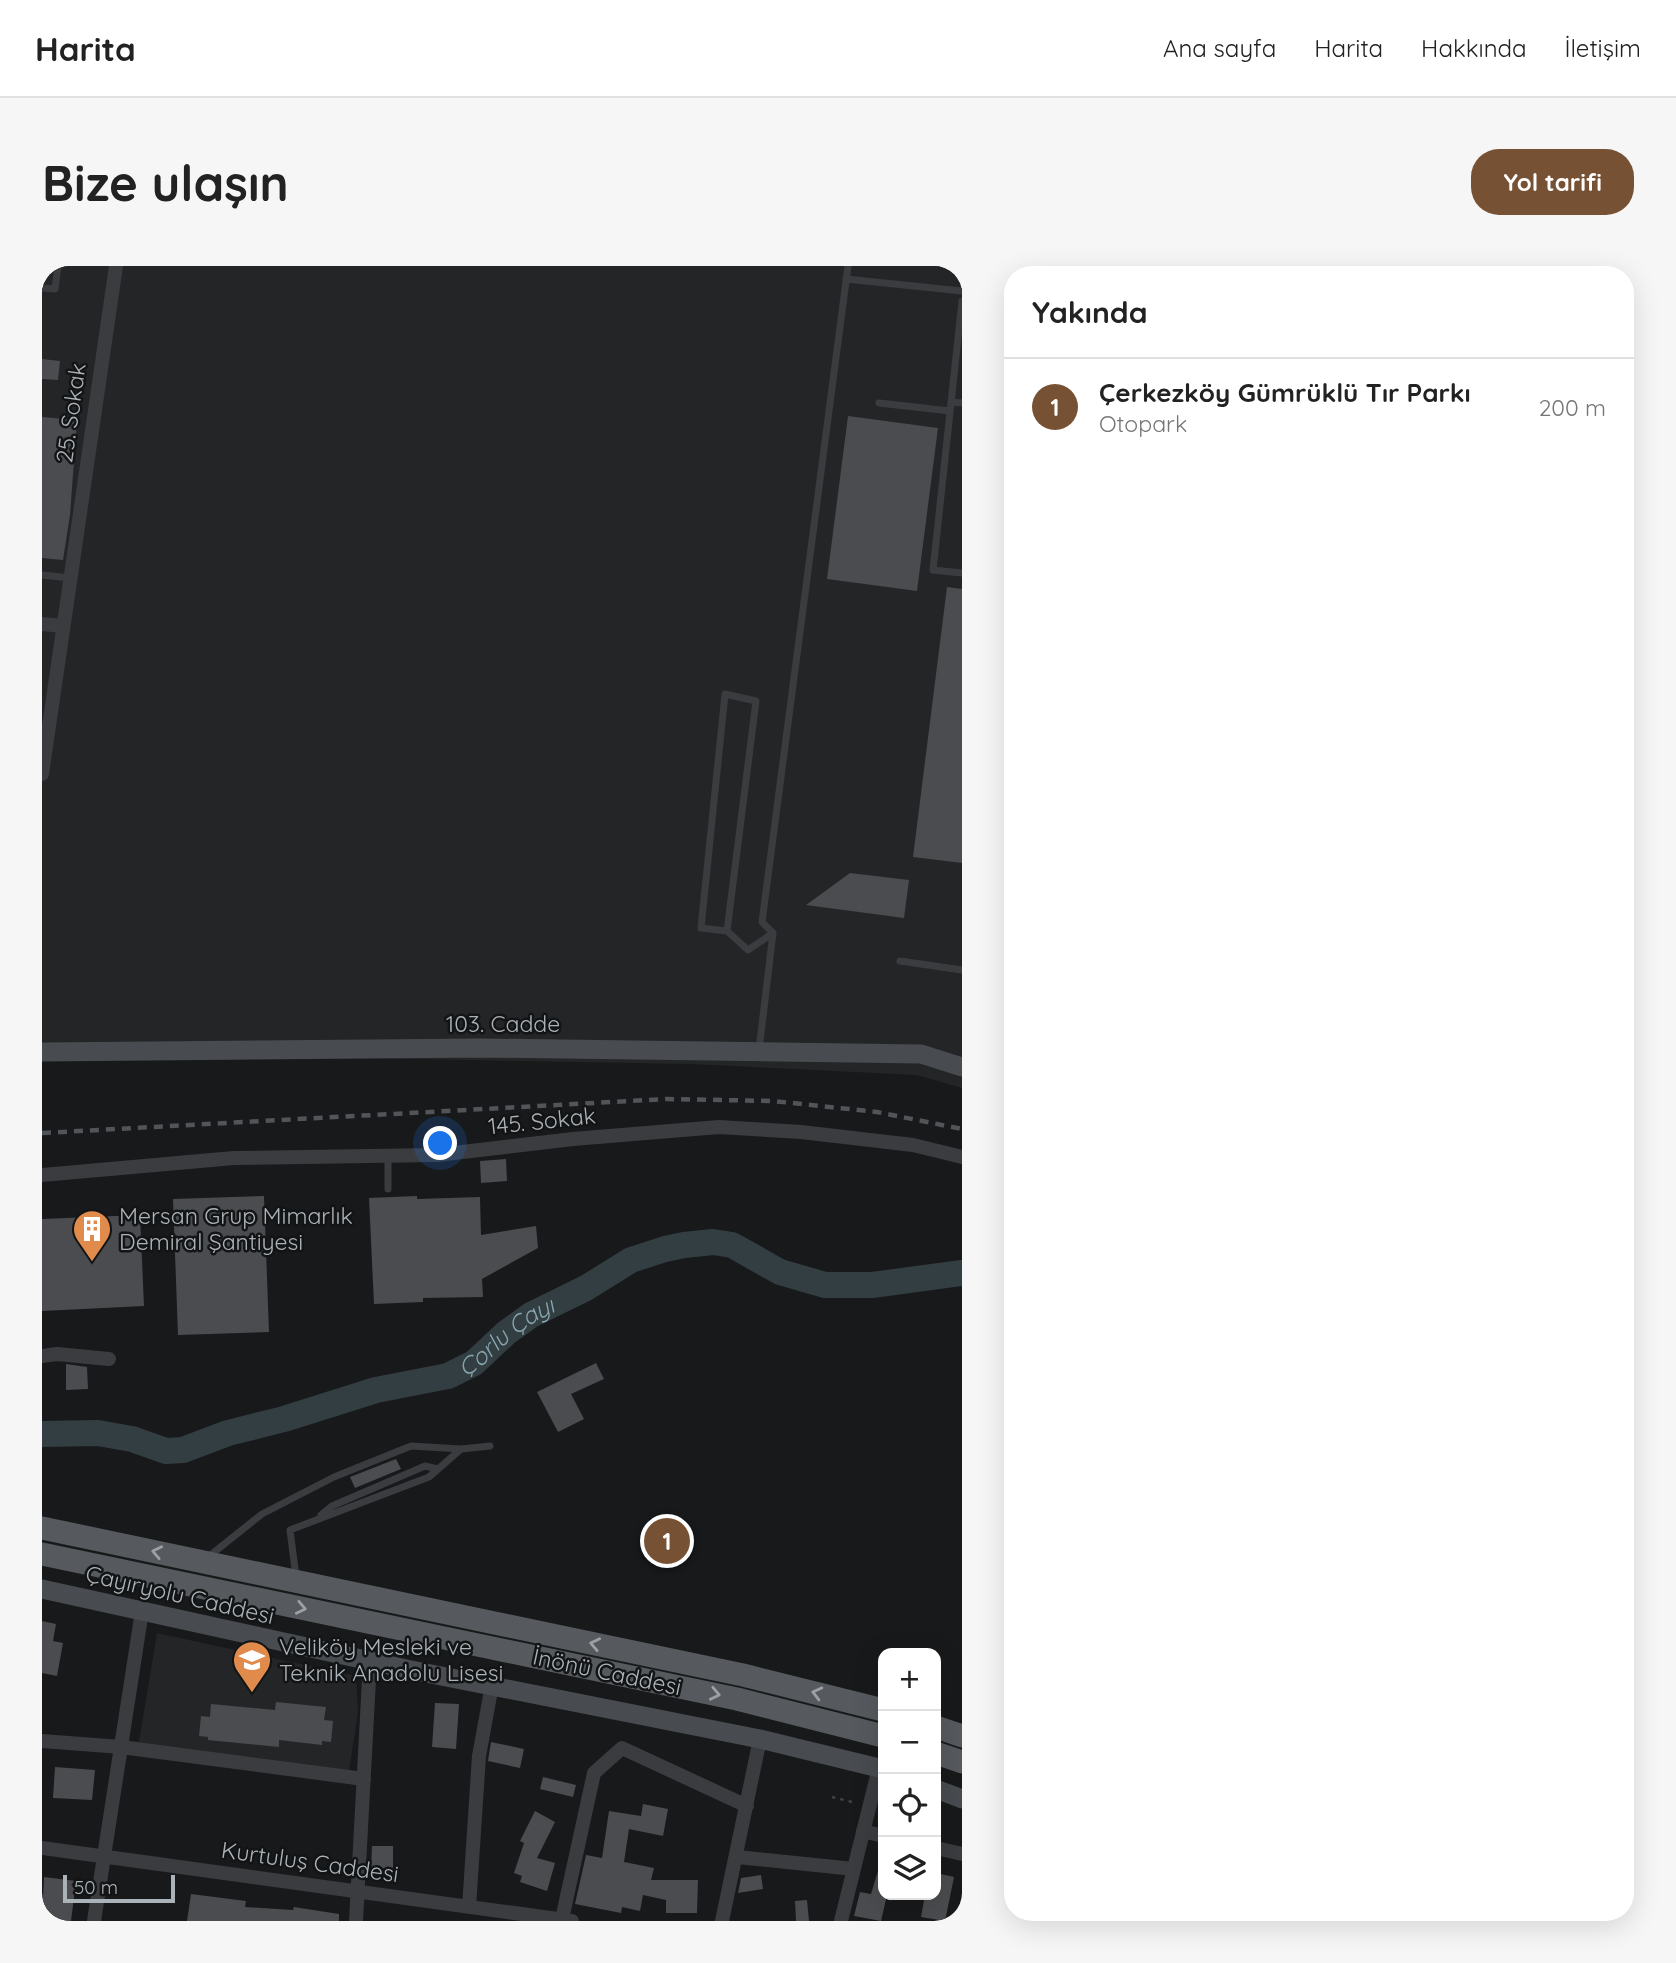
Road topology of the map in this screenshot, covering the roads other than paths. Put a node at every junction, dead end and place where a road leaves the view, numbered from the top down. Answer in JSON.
{"nodes":[{"id":1,"x":58,"y":266,"type":"edge"},
{"id":2,"x":116,"y":266,"type":"edge"},
{"id":3,"x":848,"y":266,"type":"edge"},
{"id":4,"x":846,"y":279,"type":"junction"},
{"id":5,"x":42,"y":288,"type":"edge"},
{"id":6,"x":962,"y":291,"type":"edge"},
{"id":7,"x":962,"y":301,"type":"edge"},
{"id":8,"x":951,"y":402,"type":"junction"},
{"id":9,"x":879,"y":403,"type":"dead end"},
{"id":10,"x":962,"y":403,"type":"edge"},
{"id":11,"x":950,"y":411,"type":"junction"},
{"id":12,"x":962,"y":573,"type":"edge"},
{"id":13,"x":42,"y":575,"type":"edge"},
{"id":14,"x":70,"y":578,"type":"junction"},
{"id":15,"x":42,"y":624,"type":"edge"},
{"id":16,"x":64,"y":626,"type":"junction"},
{"id":17,"x":42,"y":774,"type":"edge"},
{"id":18,"x":727,"y":931,"type":"junction"},
{"id":19,"x":773,"y":933,"type":"junction"},
{"id":20,"x":900,"y":961,"type":"dead end"},
{"id":21,"x":962,"y":970,"type":"edge"},
{"id":22,"x":42,"y":1052,"type":"edge"},
{"id":23,"x":759,"y":1052,"type":"junction"},
{"id":24,"x":962,"y":1067,"type":"edge"},
{"id":25,"x":388,"y":1156,"type":"junction"},
{"id":26,"x":962,"y":1157,"type":"edge"},
{"id":27,"x":42,"y":1175,"type":"edge"},
{"id":28,"x":388,"y":1189,"type":"dead end"},
{"id":29,"x":42,"y":1356,"type":"edge"},
{"id":30,"x":109,"y":1359,"type":"dead end"},
{"id":31,"x":490,"y":1446,"type":"dead end"},
{"id":32,"x":461,"y":1449,"type":"junction"},
{"id":33,"x":42,"y":1528,"type":"edge"},
{"id":34,"x":42,"y":1553,"type":"edge"},
{"id":35,"x":202,"y":1562,"type":"junction"},
{"id":36,"x":296,"y":1581,"type":"junction"},
{"id":37,"x":42,"y":1589,"type":"edge"},
{"id":38,"x":142,"y":1611,"type":"junction"},
{"id":39,"x":370,"y":1661,"type":"junction"},
{"id":40,"x":492,"y":1685,"type":"junction"},
{"id":41,"x":878,"y":1709,"type":"edge"},
{"id":42,"x":941,"y":1729,"type":"edge"},
{"id":43,"x":878,"y":1735,"type":"edge"},
{"id":44,"x":962,"y":1736,"type":"edge"},
{"id":45,"x":760,"y":1739,"type":"junction"},
{"id":46,"x":42,"y":1741,"type":"edge"},
{"id":47,"x":121,"y":1747,"type":"junction"},
{"id":48,"x":941,"y":1755,"type":"edge"},
{"id":49,"x":962,"y":1762,"type":"edge"},
{"id":50,"x":878,"y":1767,"type":"edge"},
{"id":51,"x":879,"y":1774,"type":"edge"},
{"id":52,"x":364,"y":1779,"type":"junction"},
{"id":53,"x":941,"y":1791,"type":"edge"},
{"id":54,"x":962,"y":1799,"type":"edge"},
{"id":55,"x":747,"y":1805,"type":"junction"},
{"id":56,"x":863,"y":1832,"type":"junction"},
{"id":57,"x":878,"y":1835,"type":"edge"},
{"id":58,"x":42,"y":1848,"type":"edge"},
{"id":59,"x":941,"y":1849,"type":"edge"},
{"id":60,"x":962,"y":1854,"type":"edge"},
{"id":61,"x":104,"y":1856,"type":"junction"},
{"id":62,"x":737,"y":1857,"type":"junction"},
{"id":63,"x":854,"y":1869,"type":"junction"},
{"id":64,"x":358,"y":1892,"type":"junction"},
{"id":65,"x":469,"y":1907,"type":"junction"},
{"id":66,"x":494,"y":1916,"type":"edge"},
{"id":67,"x":567,"y":1920,"type":"edge"},
{"id":68,"x":94,"y":1921,"type":"edge"},
{"id":69,"x":356,"y":1921,"type":"edge"},
{"id":70,"x":722,"y":1921,"type":"edge"},
{"id":71,"x":841,"y":1921,"type":"edge"}],
"edges":[{"from":1,"to":5,"type":"lane"},
{"from":2,"to":14,"type":"street","name":"25. Sokak"},
{"from":3,"to":4,"type":"lane"},
{"from":4,"to":6,"type":"lane"},
{"from":4,"to":19,"type":"lane"},
{"from":7,"to":8,"type":"lane"},
{"from":8,"to":10,"type":"lane"},
{"from":8,"to":11,"type":"lane"},
{"from":9,"to":11,"type":"lane"},
{"from":11,"to":12,"type":"lane"},
{"from":13,"to":14,"type":"lane"},
{"from":14,"to":16,"type":"street","name":"25. Sokak"},
{"from":15,"to":16,"type":"street"},
{"from":16,"to":17,"type":"street","name":"25. Sokak"},
{"from":18,"to":18,"type":"lane"},
{"from":18,"to":19,"type":"lane"},
{"from":19,"to":23,"type":"lane"},
{"from":20,"to":21,"type":"lane"},
{"from":22,"to":23,"type":"street","name":"103. Cadde"},
{"from":23,"to":24,"type":"street","name":"103. Cadde"},
{"from":25,"to":26,"type":"street","name":"145. Sokak"},
{"from":25,"to":27,"type":"street","name":"145. Sokak"},
{"from":25,"to":28,"type":"lane"},
{"from":29,"to":30,"type":"street"},
{"from":31,"to":32,"type":"lane"},
{"from":32,"to":35,"type":"lane"},
{"from":32,"to":36,"type":"lane"},
{"from":35,"to":33,"type":"main road","one_way":true},
{"from":34,"to":43,"type":"main road","name":"İnönü Caddesi","one_way":true},
{"from":35,"to":36,"type":"main road"},
{"from":41,"to":36,"type":"main road","one_way":true},
{"from":37,"to":38,"type":"street","name":"Çayıryolu Caddesi"},
{"from":38,"to":39,"type":"street","name":"Çayıryolu Caddesi"},
{"from":38,"to":47,"type":"street"},
{"from":39,"to":40,"type":"street","name":"Çayıryolu Caddesi"},
{"from":39,"to":52,"type":"street"},
{"from":40,"to":45,"type":"street","name":"Çayıryolu Caddesi"},
{"from":40,"to":65,"type":"street"},
{"from":42,"to":44,"type":"main road"},
{"from":45,"to":50,"type":"street","name":"Çayıryolu Caddesi"},
{"from":45,"to":55,"type":"street"},
{"from":46,"to":47,"type":"street"},
{"from":47,"to":52,"type":"street"},
{"from":47,"to":61,"type":"street"},
{"from":48,"to":49,"type":"main road"},
{"from":51,"to":56,"type":"street"},
{"from":52,"to":64,"type":"street"},
{"from":53,"to":54,"type":"street"},
{"from":55,"to":62,"type":"street"},
{"from":55,"to":67,"type":"street"},
{"from":56,"to":57,"type":"street"},
{"from":56,"to":63,"type":"street"},
{"from":58,"to":61,"type":"street","name":"Kurtuluş Caddesi"},
{"from":59,"to":60,"type":"street"},
{"from":61,"to":64,"type":"street","name":"Kurtuluş Caddesi"},
{"from":61,"to":68,"type":"street"},
{"from":62,"to":63,"type":"street"},
{"from":62,"to":70,"type":"street"},
{"from":63,"to":71,"type":"street"},
{"from":64,"to":65,"type":"street","name":"Kurtuluş Caddesi"},
{"from":64,"to":69,"type":"street"},
{"from":65,"to":66,"type":"street","name":"Kurtuluş Caddesi"},
{"from":66,"to":67,"type":"street","name":"Kurtuluş Caddesi"}]}
